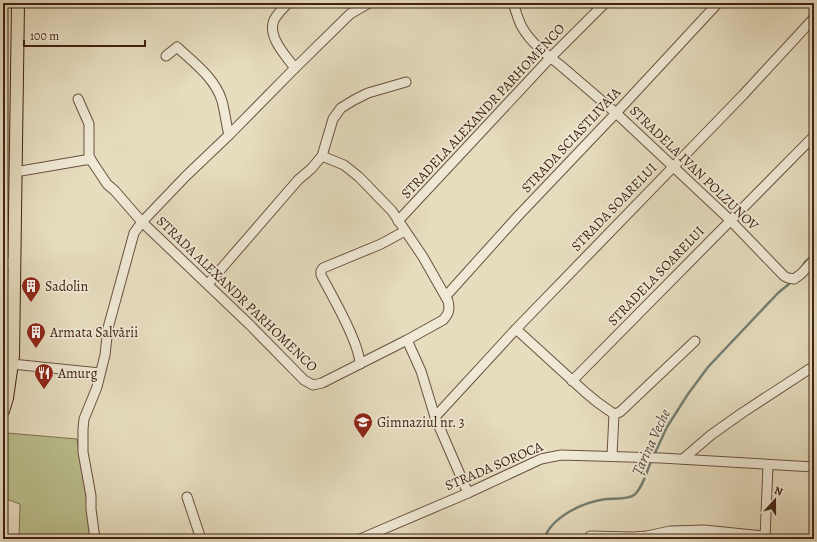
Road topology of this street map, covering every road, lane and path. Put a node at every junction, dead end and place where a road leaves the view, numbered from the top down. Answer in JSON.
{"nodes":[{"id":1,"x":18,"y":3,"type":"edge"},
{"id":2,"x":288,"y":3,"type":"edge"},
{"id":3,"x":369,"y":3,"type":"edge"},
{"id":4,"x":514,"y":3,"type":"edge"},
{"id":5,"x":605,"y":3,"type":"edge"},
{"id":6,"x":718,"y":3,"type":"edge"},
{"id":7,"x":814,"y":18,"type":"edge"},
{"id":8,"x":166,"y":56,"type":"dead end"},
{"id":9,"x":550,"y":58,"type":"junction"},
{"id":10,"x":295,"y":68,"type":"junction"},
{"id":11,"x":406,"y":82,"type":"dead end"},
{"id":12,"x":78,"y":99,"type":"dead end"},
{"id":13,"x":616,"y":113,"type":"junction"},
{"id":14,"x":229,"y":135,"type":"junction"},
{"id":15,"x":814,"y":136,"type":"edge"},
{"id":16,"x":322,"y":156,"type":"junction"},
{"id":17,"x":91,"y":160,"type":"junction"},
{"id":18,"x":673,"y":166,"type":"junction"},
{"id":19,"x":15,"y":172,"type":"junction"},
{"id":20,"x":730,"y":220,"type":"junction"},
{"id":21,"x":398,"y":221,"type":"junction"},
{"id":22,"x":142,"y":222,"type":"junction"},
{"id":23,"x":405,"y":231,"type":"junction"},
{"id":24,"x":814,"y":260,"type":"edge"},
{"id":25,"x":9,"y":263,"type":"edge"},
{"id":26,"x":208,"y":284,"type":"junction"},
{"id":27,"x":446,"y":296,"type":"junction"},
{"id":28,"x":516,"y":329,"type":"junction"},
{"id":29,"x":407,"y":340,"type":"junction"},
{"id":30,"x":695,"y":341,"type":"dead end"},
{"id":31,"x":9,"y":359,"type":"edge"},
{"id":32,"x":360,"y":364,"type":"junction"},
{"id":33,"x":814,"y":367,"type":"edge"},
{"id":34,"x":100,"y":372,"type":"junction"},
{"id":35,"x":572,"y":381,"type":"junction"},
{"id":36,"x":3,"y":412,"type":"edge"},
{"id":37,"x":614,"y":414,"type":"junction"},
{"id":38,"x":435,"y":417,"type":"junction"},
{"id":39,"x":612,"y":456,"type":"junction"},
{"id":40,"x":683,"y":459,"type":"junction"},
{"id":41,"x":768,"y":465,"type":"junction"},
{"id":42,"x":814,"y":468,"type":"edge"},
{"id":43,"x":468,"y":493,"type":"junction"},
{"id":44,"x":187,"y":497,"type":"dead end"},
{"id":45,"x":590,"y":536,"type":"dead end"},
{"id":46,"x":765,"y":538,"type":"edge"},
{"id":47,"x":95,"y":539,"type":"edge"},
{"id":48,"x":201,"y":539,"type":"edge"},
{"id":49,"x":360,"y":539,"type":"edge"}],
"edges":[{"from":1,"to":19,"type":"main road"},
{"from":2,"to":10,"type":"street"},
{"from":3,"to":10,"type":"street"},
{"from":4,"to":9,"type":"street","name":"STRADELA IVAN POLZUNOV"},
{"from":5,"to":9,"type":"street","name":"STRADELA ALEXANDR PARHOMENCO"},
{"from":6,"to":13,"type":"street","name":"STRADA SCIASTLIVAIA"},
{"from":7,"to":18,"type":"street","name":"STRADA SOARELUI"},
{"from":8,"to":14,"type":"street"},
{"from":9,"to":13,"type":"street","name":"STRADELA IVAN POLZUNOV"},
{"from":9,"to":21,"type":"street","name":"STRADELA ALEXANDR PARHOMENCO"},
{"from":10,"to":14,"type":"street"},
{"from":11,"to":16,"type":"street"},
{"from":12,"to":17,"type":"street","name":"STRADA ALEXANDR PARHOMENCO"},
{"from":13,"to":18,"type":"street","name":"STRADELA IVAN POLZUNOV"},
{"from":13,"to":27,"type":"street","name":"STRADA SCIASTLIVAIA"},
{"from":14,"to":22,"type":"street"},
{"from":15,"to":20,"type":"street","name":"STRADELA SOARELUI"},
{"from":16,"to":21,"type":"street","name":"STRADA ALEXANDR PARHOMENCO"},
{"from":16,"to":26,"type":"street"},
{"from":17,"to":19,"type":"street"},
{"from":17,"to":22,"type":"street","name":"STRADA ALEXANDR PARHOMENCO"},
{"from":18,"to":20,"type":"street","name":"STRADELA IVAN POLZUNOV"},
{"from":18,"to":28,"type":"street","name":"STRADA SOARELUI"},
{"from":19,"to":25,"type":"main road"},
{"from":20,"to":24,"type":"street","name":"STRADELA IVAN POLZUNOV"},
{"from":20,"to":35,"type":"street","name":"STRADELA SOARELUI"},
{"from":21,"to":23,"type":"street","name":"STRADA ALEXANDR PARHOMENCO"},
{"from":22,"to":26,"type":"street","name":"STRADA ALEXANDR PARHOMENCO"},
{"from":22,"to":34,"type":"street"},
{"from":23,"to":27,"type":"street","name":"STRADA ALEXANDR PARHOMENCO"},
{"from":23,"to":32,"type":"street"},
{"from":25,"to":31,"type":"main road"},
{"from":26,"to":32,"type":"street","name":"STRADA ALEXANDR PARHOMENCO"},
{"from":27,"to":29,"type":"street","name":"STRADA ALEXANDR PARHOMENCO"},
{"from":28,"to":35,"type":"street"},
{"from":28,"to":38,"type":"street","name":"STRADA SOARELUI"},
{"from":29,"to":32,"type":"street","name":"STRADA ALEXANDR PARHOMENCO"},
{"from":29,"to":38,"type":"street"},
{"from":30,"to":37,"type":"street"},
{"from":31,"to":34,"type":"street"},
{"from":31,"to":36,"type":"main road"},
{"from":33,"to":40,"type":"street"},
{"from":34,"to":47,"type":"street"},
{"from":35,"to":37,"type":"street"},
{"from":37,"to":39,"type":"street"},
{"from":38,"to":43,"type":"street"},
{"from":39,"to":40,"type":"street","name":"STRADA SOROCA"},
{"from":39,"to":43,"type":"street","name":"STRADA SOROCA"},
{"from":40,"to":41,"type":"street","name":"STRADA SOROCA"},
{"from":41,"to":42,"type":"street","name":"STRADA SOROCA"},
{"from":41,"to":46,"type":"street"},
{"from":43,"to":49,"type":"street","name":"STRADA SOROCA"},
{"from":44,"to":48,"type":"street"},
{"from":45,"to":46,"type":"street"}]}
